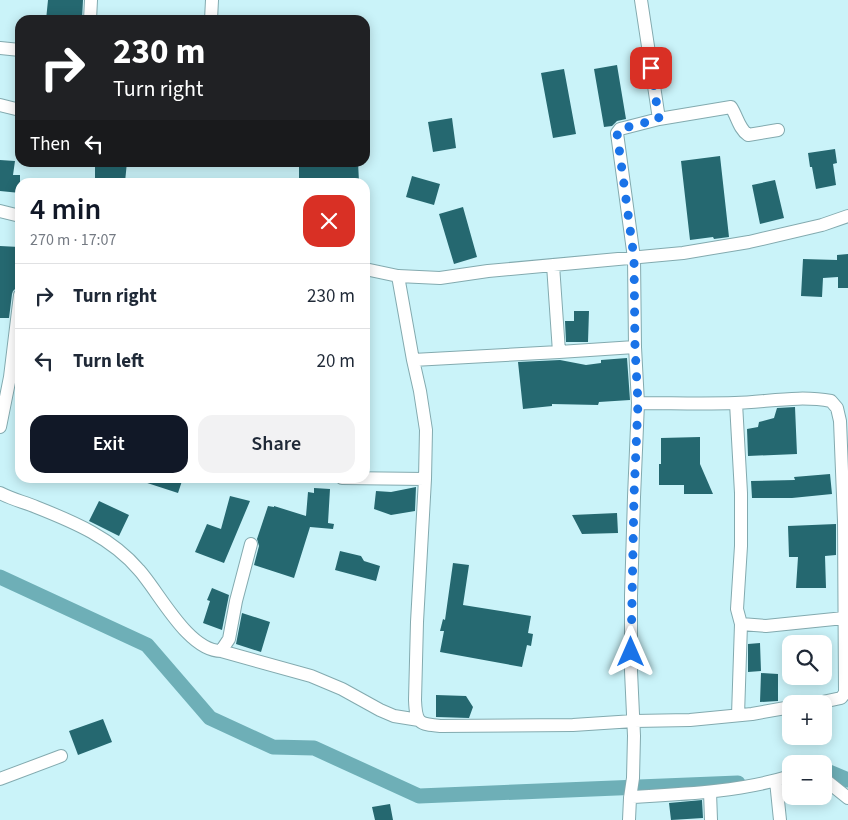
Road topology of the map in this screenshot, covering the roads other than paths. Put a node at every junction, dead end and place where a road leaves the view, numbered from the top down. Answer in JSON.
{"nodes":[{"id":1,"x":92,"y":0,"type":"edge"},
{"id":2,"x":212,"y":0,"type":"edge"},
{"id":3,"x":640,"y":0,"type":"edge"},
{"id":4,"x":90,"y":15,"type":"edge"},
{"id":5,"x":211,"y":15,"type":"edge"},
{"id":6,"x":0,"y":48,"type":"edge"},
{"id":7,"x":15,"y":50,"type":"edge"},
{"id":8,"x":0,"y":106,"type":"edge"},
{"id":9,"x":15,"y":109,"type":"edge"},
{"id":10,"x":659,"y":119,"type":"junction"},
{"id":11,"x":778,"y":130,"type":"dead end"},
{"id":12,"x":0,"y":211,"type":"edge"},
{"id":13,"x":15,"y":215,"type":"edge"},
{"id":14,"x":848,"y":216,"type":"edge"},
{"id":15,"x":634,"y":258,"type":"junction"},
{"id":16,"x":553,"y":265,"type":"junction"},
{"id":17,"x":370,"y":270,"type":"edge"},
{"id":18,"x":398,"y":276,"type":"junction"},
{"id":19,"x":15,"y":336,"type":"edge"},
{"id":20,"x":635,"y":347,"type":"junction"},
{"id":21,"x":559,"y":352,"type":"junction"},
{"id":22,"x":413,"y":360,"type":"junction"},
{"id":23,"x":638,"y":403,"type":"junction"},
{"id":24,"x":736,"y":403,"type":"junction"},
{"id":25,"x":0,"y":427,"type":"edge"},
{"id":26,"x":370,"y":478,"type":"edge"},
{"id":27,"x":425,"y":478,"type":"junction"},
{"id":28,"x":0,"y":493,"type":"edge"},
{"id":29,"x":251,"y":544,"type":"dead end"},
{"id":30,"x":844,"y":618,"type":"junction"},
{"id":31,"x":741,"y":624,"type":"junction"},
{"id":32,"x":221,"y":651,"type":"junction"},
{"id":33,"x":844,"y":698,"type":"edge"},
{"id":34,"x":782,"y":708,"type":"edge"},
{"id":35,"x":738,"y":715,"type":"junction"},
{"id":36,"x":419,"y":720,"type":"junction"},
{"id":37,"x":634,"y":721,"type":"junction"},
{"id":38,"x":60,"y":756,"type":"dead end"},
{"id":39,"x":0,"y":778,"type":"edge"},
{"id":40,"x":782,"y":779,"type":"edge"},
{"id":41,"x":776,"y":781,"type":"junction"},
{"id":42,"x":832,"y":785,"type":"edge"},
{"id":43,"x":710,"y":792,"type":"junction"},
{"id":44,"x":630,"y":798,"type":"junction"},
{"id":45,"x":848,"y":798,"type":"edge"},
{"id":46,"x":629,"y":820,"type":"edge"},
{"id":47,"x":712,"y":820,"type":"edge"},
{"id":48,"x":780,"y":820,"type":"edge"}],
"edges":[{"from":1,"to":4,"type":"street"},
{"from":2,"to":5,"type":"street"},
{"from":3,"to":10,"type":"street"},
{"from":6,"to":7,"type":"street"},
{"from":8,"to":9,"type":"street"},
{"from":10,"to":11,"type":"street"},
{"from":10,"to":15,"type":"street"},
{"from":12,"to":13,"type":"street"},
{"from":14,"to":15,"type":"street"},
{"from":15,"to":16,"type":"street"},
{"from":15,"to":20,"type":"street"},
{"from":16,"to":18,"type":"street"},
{"from":16,"to":21,"type":"street"},
{"from":17,"to":18,"type":"street"},
{"from":18,"to":22,"type":"street"},
{"from":19,"to":25,"type":"street"},
{"from":20,"to":21,"type":"street"},
{"from":20,"to":23,"type":"street"},
{"from":21,"to":22,"type":"street"},
{"from":22,"to":27,"type":"street"},
{"from":23,"to":24,"type":"street"},
{"from":23,"to":37,"type":"street"},
{"from":24,"to":30,"type":"street"},
{"from":24,"to":31,"type":"street"},
{"from":26,"to":27,"type":"street"},
{"from":27,"to":36,"type":"street"},
{"from":28,"to":32,"type":"street"},
{"from":29,"to":32,"type":"street"},
{"from":30,"to":31,"type":"street"},
{"from":30,"to":33,"type":"street"},
{"from":31,"to":35,"type":"street"},
{"from":32,"to":36,"type":"street"},
{"from":34,"to":35,"type":"street"},
{"from":35,"to":37,"type":"street"},
{"from":36,"to":37,"type":"street"},
{"from":37,"to":44,"type":"street"},
{"from":38,"to":39,"type":"street"},
{"from":40,"to":41,"type":"street"},
{"from":41,"to":43,"type":"street"},
{"from":41,"to":48,"type":"street"},
{"from":42,"to":45,"type":"street"},
{"from":43,"to":44,"type":"street"},
{"from":43,"to":47,"type":"street"},
{"from":44,"to":46,"type":"street"}]}
